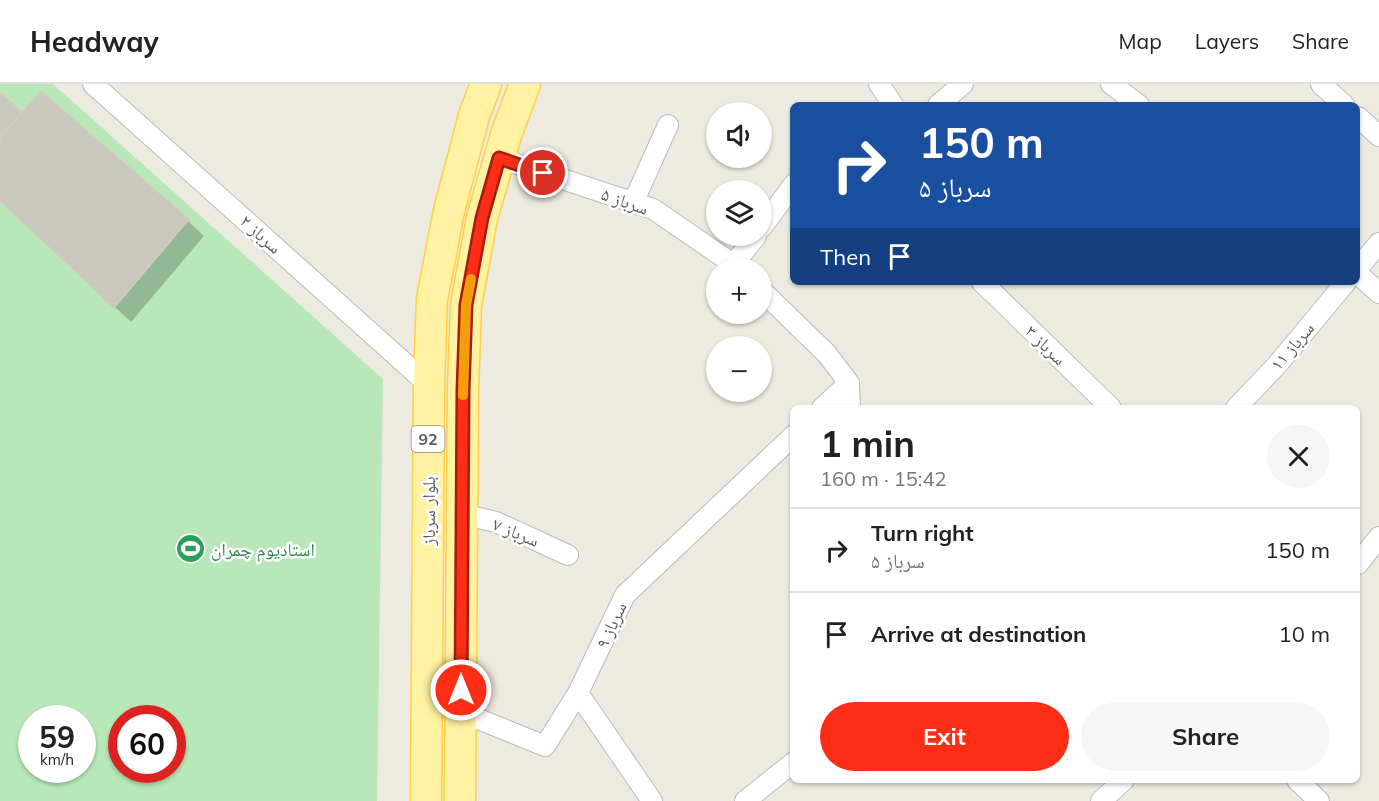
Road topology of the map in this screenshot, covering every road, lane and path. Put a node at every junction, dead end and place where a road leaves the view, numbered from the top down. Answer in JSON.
{"nodes":[{"id":1,"x":93,"y":84,"type":"edge"},
{"id":2,"x":486,"y":84,"type":"edge"},
{"id":3,"x":525,"y":84,"type":"edge"},
{"id":4,"x":879,"y":84,"type":"edge"},
{"id":5,"x":963,"y":84,"type":"edge"},
{"id":6,"x":1111,"y":84,"type":"edge"},
{"id":7,"x":1320,"y":84,"type":"edge"},
{"id":8,"x":891,"y":102,"type":"edge"},
{"id":9,"x":942,"y":102,"type":"edge"},
{"id":10,"x":1134,"y":102,"type":"edge"},
{"id":11,"x":1341,"y":102,"type":"edge"},
{"id":12,"x":1360,"y":119,"type":"edge"},
{"id":13,"x":668,"y":125,"type":"dead end"},
{"id":14,"x":1379,"y":136,"type":"edge"},
{"id":15,"x":499,"y":158,"type":"junction"},
{"id":16,"x":790,"y":189,"type":"edge"},
{"id":17,"x":633,"y":203,"type":"junction"},
{"id":18,"x":772,"y":214,"type":"edge"},
{"id":19,"x":1379,"y":243,"type":"edge"},
{"id":20,"x":724,"y":258,"type":"edge"},
{"id":21,"x":1360,"y":266,"type":"edge"},
{"id":22,"x":1360,"y":276,"type":"edge"},
{"id":23,"x":985,"y":285,"type":"edge"},
{"id":24,"x":1344,"y":285,"type":"edge"},
{"id":25,"x":1379,"y":293,"type":"edge"},
{"id":26,"x":772,"y":301,"type":"edge"},
{"id":27,"x":849,"y":383,"type":"junction"},
{"id":28,"x":429,"y":385,"type":"junction"},
{"id":29,"x":825,"y":405,"type":"edge"},
{"id":30,"x":850,"y":405,"type":"edge"},
{"id":31,"x":1108,"y":405,"type":"edge"},
{"id":32,"x":1239,"y":405,"type":"edge"},
{"id":33,"x":790,"y":439,"type":"edge"},
{"id":34,"x":462,"y":514,"type":"junction"},
{"id":35,"x":1379,"y":537,"type":"edge"},
{"id":36,"x":568,"y":555,"type":"dead end"},
{"id":37,"x":1360,"y":557,"type":"edge"},
{"id":38,"x":578,"y":693,"type":"junction"},
{"id":39,"x":461,"y":712,"type":"junction"},
{"id":40,"x":790,"y":765,"type":"edge"},
{"id":41,"x":1121,"y":783,"type":"edge"},
{"id":42,"x":1300,"y":783,"type":"edge"},
{"id":43,"x":426,"y":801,"type":"edge"},
{"id":44,"x":460,"y":801,"type":"edge"},
{"id":45,"x":652,"y":801,"type":"edge"},
{"id":46,"x":745,"y":801,"type":"edge"},
{"id":47,"x":1101,"y":801,"type":"edge"},
{"id":48,"x":1319,"y":801,"type":"edge"}],
"edges":[{"from":1,"to":28,"type":"street","name":"سرباز ۲"},
{"from":2,"to":28,"type":"main road","name":"بلوار سرباز","number":"92"},
{"from":3,"to":15,"type":"main road","name":"بلوار سرباز","number":"92"},
{"from":4,"to":8,"type":"street"},
{"from":5,"to":9,"type":"street"},
{"from":6,"to":10,"type":"street"},
{"from":7,"to":11,"type":"street"},
{"from":12,"to":14,"type":"street"},
{"from":13,"to":17,"type":"street"},
{"from":15,"to":17,"type":"street","name":"سرباز ۵"},
{"from":15,"to":34,"type":"main road","name":"بلوار سرباز","number":"92"},
{"from":16,"to":18,"type":"street"},
{"from":17,"to":20,"type":"street","name":"سرباز ۵"},
{"from":19,"to":21,"type":"street"},
{"from":22,"to":25,"type":"street"},
{"from":23,"to":31,"type":"street","name":"سرباز ۳"},
{"from":24,"to":32,"type":"street","name":"سرباز ۱۱"},
{"from":26,"to":27,"type":"street"},
{"from":27,"to":29,"type":"street"},
{"from":27,"to":30,"type":"street"},
{"from":28,"to":43,"type":"main road","name":"بلوار سرباز","number":"92"},
{"from":33,"to":38,"type":"street","name":"سرباز ۹"},
{"from":34,"to":36,"type":"street","name":"سرباز ۷"},
{"from":34,"to":39,"type":"main road","name":"بلوار سرباز","number":"92"},
{"from":35,"to":37,"type":"street"},
{"from":38,"to":39,"type":"street","name":"سرباز ۹"},
{"from":38,"to":45,"type":"street"},
{"from":39,"to":44,"type":"main road","name":"بلوار سرباز","number":"92"},
{"from":40,"to":46,"type":"street"},
{"from":41,"to":47,"type":"street"},
{"from":42,"to":48,"type":"street"}]}
